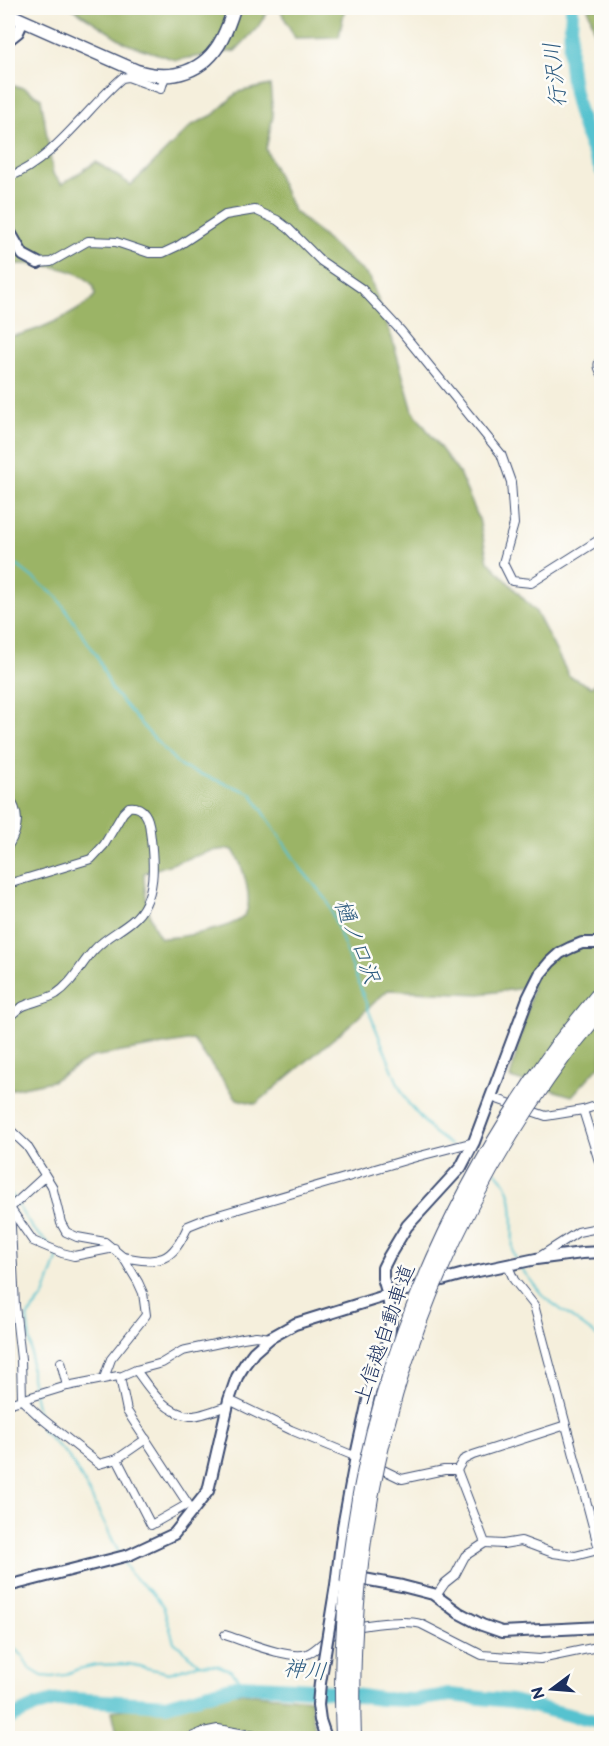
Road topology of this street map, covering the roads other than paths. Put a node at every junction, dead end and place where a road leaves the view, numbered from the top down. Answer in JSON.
{"nodes":[{"id":1,"x":234,"y":8,"type":"edge"},
{"id":2,"x":8,"y":14,"type":"edge"},
{"id":3,"x":23,"y":21,"type":"junction"},
{"id":4,"x":8,"y":40,"type":"edge"},
{"id":5,"x":165,"y":76,"type":"junction"},
{"id":6,"x":8,"y":177,"type":"edge"},
{"id":7,"x":8,"y":229,"type":"edge"},
{"id":8,"x":38,"y":263,"type":"joint"},
{"id":9,"x":601,"y":358,"type":"edge"},
{"id":10,"x":602,"y":374,"type":"edge"},
{"id":11,"x":602,"y":538,"type":"edge"},
{"id":12,"x":8,"y":797,"type":"edge"},
{"id":13,"x":8,"y":846,"type":"edge"},
{"id":14,"x":8,"y":884,"type":"edge"},
{"id":15,"x":602,"y":943,"type":"edge"},
{"id":16,"x":602,"y":990,"type":"edge"},
{"id":17,"x":602,"y":1009,"type":"edge"},
{"id":18,"x":8,"y":1018,"type":"edge"},
{"id":19,"x":562,"y":1048,"type":"junction"},
{"id":20,"x":491,"y":1097,"type":"junction"},
{"id":21,"x":602,"y":1104,"type":"edge"},
{"id":22,"x":583,"y":1110,"type":"junction"},
{"id":23,"x":8,"y":1128,"type":"edge"},
{"id":24,"x":474,"y":1142,"type":"junction"},
{"id":25,"x":602,"y":1171,"type":"edge"},
{"id":26,"x":45,"y":1176,"type":"junction"},
{"id":27,"x":9,"y":1206,"type":"edge"},
{"id":28,"x":602,"y":1225,"type":"edge"},
{"id":29,"x":114,"y":1248,"type":"junction"},
{"id":30,"x":602,"y":1252,"type":"edge"},
{"id":31,"x":123,"y":1257,"type":"junction"},
{"id":32,"x":536,"y":1259,"type":"junction"},
{"id":33,"x":515,"y":1264,"type":"junction"},
{"id":34,"x":388,"y":1295,"type":"junction"},
{"id":35,"x":270,"y":1338,"type":"junction"},
{"id":36,"x":61,"y":1362,"type":"dead end"},
{"id":37,"x":136,"y":1370,"type":"junction"},
{"id":38,"x":120,"y":1377,"type":"junction"},
{"id":39,"x":104,"y":1378,"type":"junction"},
{"id":40,"x":66,"y":1386,"type":"junction"},
{"id":41,"x":22,"y":1400,"type":"junction"},
{"id":42,"x":228,"y":1403,"type":"junction"},
{"id":43,"x":8,"y":1404,"type":"edge"},
{"id":44,"x":566,"y":1425,"type":"junction"},
{"id":45,"x":146,"y":1439,"type":"junction"},
{"id":46,"x":356,"y":1457,"type":"junction"},
{"id":47,"x":117,"y":1460,"type":"junction"},
{"id":48,"x":457,"y":1470,"type":"junction"},
{"id":49,"x":485,"y":1543,"type":"junction"},
{"id":50,"x":600,"y":1549,"type":"edge"},
{"id":51,"x":336,"y":1580,"type":"junction"},
{"id":52,"x":8,"y":1586,"type":"edge"},
{"id":53,"x":436,"y":1596,"type":"junction"},
{"id":54,"x":602,"y":1627,"type":"edge"},
{"id":55,"x":225,"y":1635,"type":"dead end"},
{"id":56,"x":602,"y":1646,"type":"edge"},
{"id":57,"x":189,"y":1738,"type":"edge"},
{"id":58,"x":267,"y":1738,"type":"edge"},
{"id":59,"x":328,"y":1738,"type":"edge"},
{"id":60,"x":343,"y":1738,"type":"edge"},
{"id":61,"x":354,"y":1738,"type":"edge"}],
"edges":[{"from":1,"to":5,"type":"main road"},
{"from":2,"to":3,"type":"main road"},
{"from":3,"to":4,"type":"street"},
{"from":3,"to":5,"type":"main road"},
{"from":5,"to":6,"type":"street"},
{"from":7,"to":8,"type":"street"},
{"from":8,"to":11,"type":"street"},
{"from":9,"to":10,"type":"street"},
{"from":12,"to":13,"type":"street"},
{"from":14,"to":18,"type":"street"},
{"from":15,"to":20,"type":"street"},
{"from":16,"to":19,"type":"highway","name":"上信越自動車道"},
{"from":17,"to":19,"type":"highway","name":"上信越自動車道"},
{"from":19,"to":60,"type":"highway","name":"上信越自動車道","bridge":true},
{"from":19,"to":61,"type":"highway","name":"上信越自動車道","bridge":true},
{"from":20,"to":22,"type":"street"},
{"from":20,"to":24,"type":"street"},
{"from":21,"to":22,"type":"street"},
{"from":22,"to":25,"type":"street"},
{"from":23,"to":26,"type":"street"},
{"from":24,"to":31,"type":"street"},
{"from":24,"to":34,"type":"street"},
{"from":26,"to":27,"type":"street"},
{"from":26,"to":29,"type":"street"},
{"from":27,"to":29,"type":"street"},
{"from":27,"to":41,"type":"street"},
{"from":28,"to":32,"type":"street"},
{"from":29,"to":31,"type":"street"},
{"from":30,"to":32,"type":"street"},
{"from":31,"to":39,"type":"street"},
{"from":32,"to":33,"type":"street"},
{"from":33,"to":34,"type":"street"},
{"from":33,"to":44,"type":"street"},
{"from":34,"to":35,"type":"street"},
{"from":34,"to":46,"type":"street"},
{"from":35,"to":37,"type":"street"},
{"from":35,"to":42,"type":"street"},
{"from":36,"to":40,"type":"street"},
{"from":37,"to":38,"type":"street"},
{"from":37,"to":42,"type":"street"},
{"from":38,"to":39,"type":"street"},
{"from":38,"to":45,"type":"street"},
{"from":39,"to":40,"type":"street"},
{"from":40,"to":41,"type":"street"},
{"from":41,"to":43,"type":"street"},
{"from":41,"to":47,"type":"street"},
{"from":42,"to":46,"type":"street"},
{"from":42,"to":52,"type":"street"},
{"from":44,"to":48,"type":"street"},
{"from":44,"to":50,"type":"street"},
{"from":45,"to":47,"type":"street"},
{"from":45,"to":47,"type":"street"},
{"from":46,"to":48,"type":"street"},
{"from":46,"to":51,"type":"street"},
{"from":48,"to":49,"type":"street"},
{"from":49,"to":50,"type":"street"},
{"from":49,"to":53,"type":"street"},
{"from":51,"to":53,"type":"street"},
{"from":51,"to":59,"type":"street","bridge":true},
{"from":53,"to":54,"type":"street"},
{"from":55,"to":56,"type":"street"},
{"from":57,"to":58,"type":"street"}]}
